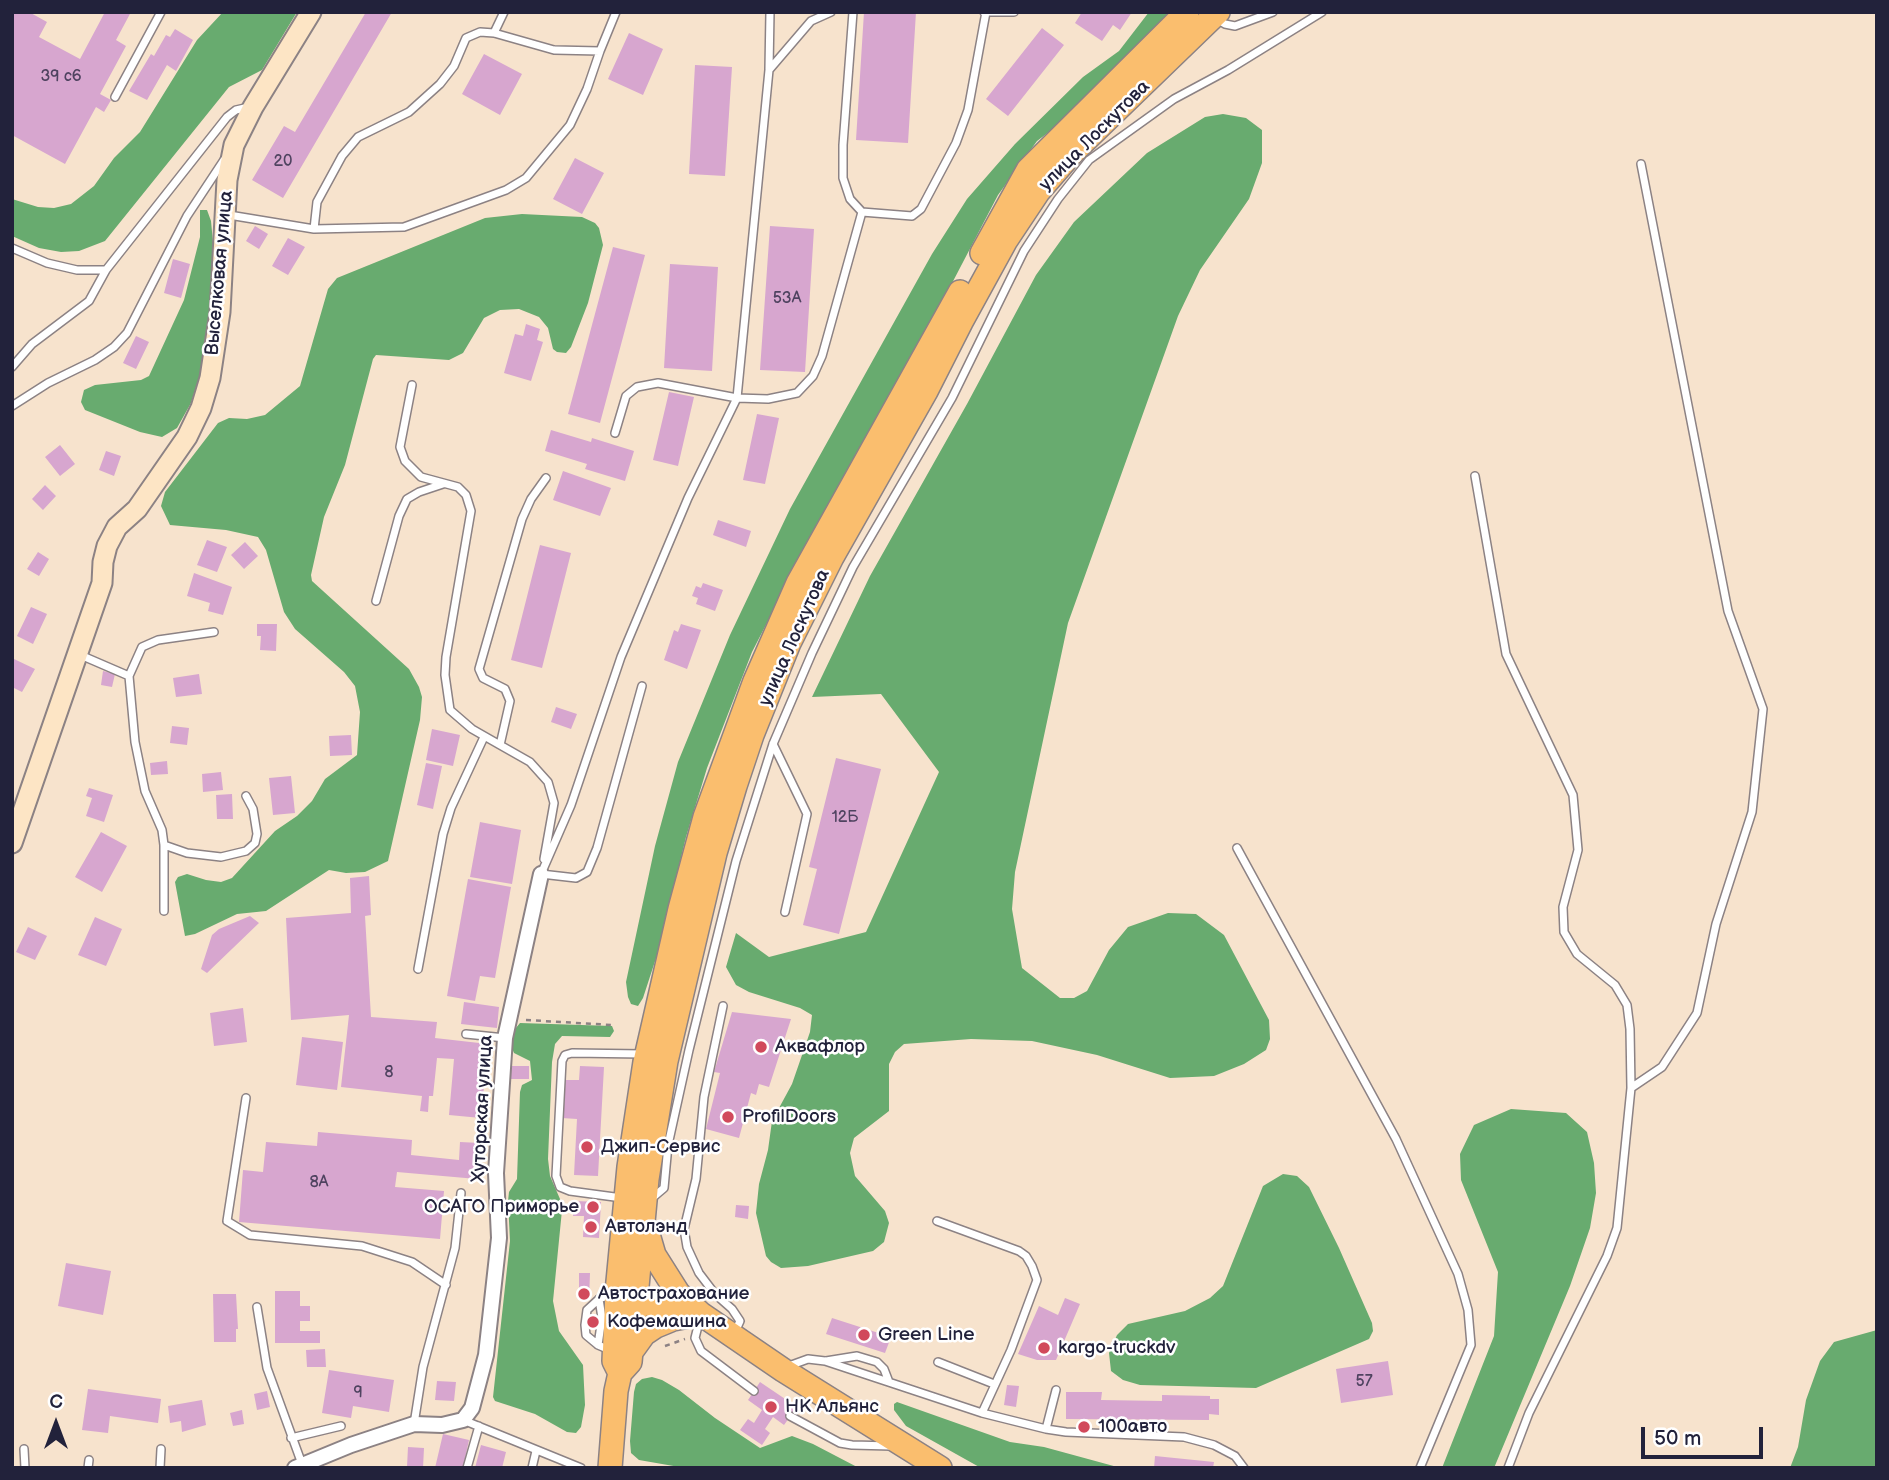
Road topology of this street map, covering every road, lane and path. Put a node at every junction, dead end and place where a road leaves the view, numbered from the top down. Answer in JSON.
{"nodes":[{"id":1,"x":161,"y":12,"type":"edge"},
{"id":2,"x":311,"y":12,"type":"edge"},
{"id":3,"x":504,"y":12,"type":"edge"},
{"id":4,"x":616,"y":12,"type":"edge"},
{"id":5,"x":770,"y":12,"type":"edge"},
{"id":6,"x":818,"y":12,"type":"edge"},
{"id":7,"x":831,"y":12,"type":"edge"},
{"id":8,"x":853,"y":12,"type":"edge"},
{"id":9,"x":985,"y":12,"type":"edge"},
{"id":10,"x":1014,"y":12,"type":"edge"},
{"id":11,"x":1187,"y":12,"type":"edge"},
{"id":12,"x":1273,"y":12,"type":"edge"},
{"id":13,"x":1322,"y":12,"type":"edge"},
{"id":14,"x":1216,"y":14,"type":"edge"},
{"id":15,"x":811,"y":20,"type":"junction"},
{"id":16,"x":494,"y":33,"type":"junction"},
{"id":17,"x":600,"y":51,"type":"junction"},
{"id":18,"x":769,"y":70,"type":"junction"},
{"id":19,"x":115,"y":97,"type":"dead end"},
{"id":20,"x":253,"y":107,"type":"junction"},
{"id":21,"x":234,"y":145,"type":"junction"},
{"id":22,"x":1641,"y":164,"type":"dead end"},
{"id":23,"x":862,"y":212,"type":"junction"},
{"id":24,"x":225,"y":215,"type":"junction"},
{"id":25,"x":314,"y":229,"type":"junction"},
{"id":26,"x":12,"y":248,"type":"edge"},
{"id":27,"x":106,"y":270,"type":"junction"},
{"id":28,"x":12,"y":367,"type":"edge"},
{"id":29,"x":412,"y":385,"type":"dead end"},
{"id":30,"x":737,"y":398,"type":"junction"},
{"id":31,"x":12,"y":406,"type":"edge"},
{"id":32,"x":615,"y":433,"type":"dead end"},
{"id":33,"x":1475,"y":476,"type":"dead end"},
{"id":34,"x":546,"y":478,"type":"dead end"},
{"id":35,"x":444,"y":484,"type":"junction"},
{"id":36,"x":376,"y":601,"type":"dead end"},
{"id":37,"x":215,"y":632,"type":"dead end"},
{"id":38,"x":78,"y":654,"type":"junction"},
{"id":39,"x":129,"y":676,"type":"junction"},
{"id":40,"x":642,"y":686,"type":"dead end"},
{"id":41,"x":484,"y":737,"type":"junction"},
{"id":42,"x":773,"y":744,"type":"junction"},
{"id":43,"x":500,"y":745,"type":"junction"},
{"id":44,"x":246,"y":796,"type":"dead end"},
{"id":45,"x":13,"y":832,"type":"edge"},
{"id":46,"x":164,"y":845,"type":"junction"},
{"id":47,"x":1237,"y":848,"type":"dead end"},
{"id":48,"x":541,"y":874,"type":"junction"},
{"id":49,"x":164,"y":911,"type":"dead end"},
{"id":50,"x":785,"y":912,"type":"dead end"},
{"id":51,"x":418,"y":969,"type":"dead end"},
{"id":52,"x":723,"y":1006,"type":"dead end"},
{"id":53,"x":508,"y":1019,"type":"junction"},
{"id":54,"x":612,"y":1025,"type":"dead end"},
{"id":55,"x":466,"y":1034,"type":"dead end"},
{"id":56,"x":505,"y":1038,"type":"junction"},
{"id":57,"x":647,"y":1054,"type":"junction"},
{"id":58,"x":1631,"y":1088,"type":"junction"},
{"id":59,"x":246,"y":1098,"type":"dead end"},
{"id":60,"x":461,"y":1193,"type":"dead end"},
{"id":61,"x":638,"y":1206,"type":"junction"},
{"id":62,"x":937,"y":1221,"type":"dead end"},
{"id":63,"x":446,"y":1286,"type":"junction"},
{"id":64,"x":617,"y":1299,"type":"junction"},
{"id":65,"x":257,"y":1307,"type":"dead end"},
{"id":66,"x":701,"y":1314,"type":"junction"},
{"id":67,"x":733,"y":1337,"type":"junction"},
{"id":68,"x":695,"y":1338,"type":"junction"},
{"id":69,"x":658,"y":1348,"type":"dead end"},
{"id":70,"x":825,"y":1361,"type":"junction"},
{"id":71,"x":616,"y":1363,"type":"junction"},
{"id":72,"x":938,"y":1363,"type":"dead end"},
{"id":73,"x":783,"y":1370,"type":"junction"},
{"id":74,"x":889,"y":1382,"type":"junction"},
{"id":75,"x":994,"y":1384,"type":"junction"},
{"id":76,"x":1056,"y":1390,"type":"dead end"},
{"id":77,"x":754,"y":1391,"type":"dead end"},
{"id":78,"x":982,"y":1413,"type":"junction"},
{"id":79,"x":790,"y":1416,"type":"dead end"},
{"id":80,"x":463,"y":1420,"type":"junction"},
{"id":81,"x":414,"y":1424,"type":"junction"},
{"id":82,"x":341,"y":1426,"type":"dead end"},
{"id":83,"x":479,"y":1426,"type":"junction"},
{"id":84,"x":1046,"y":1429,"type":"junction"},
{"id":85,"x":291,"y":1438,"type":"junction"},
{"id":86,"x":903,"y":1446,"type":"junction"},
{"id":87,"x":24,"y":1449,"type":"dead end"},
{"id":88,"x":161,"y":1449,"type":"dead end"},
{"id":89,"x":536,"y":1451,"type":"junction"},
{"id":90,"x":298,"y":1466,"type":"edge"},
{"id":91,"x":25,"y":1468,"type":"edge"},
{"id":92,"x":160,"y":1468,"type":"edge"},
{"id":93,"x":467,"y":1468,"type":"edge"},
{"id":94,"x":532,"y":1468,"type":"edge"},
{"id":95,"x":581,"y":1468,"type":"edge"},
{"id":96,"x":610,"y":1468,"type":"edge"},
{"id":97,"x":940,"y":1468,"type":"edge"},
{"id":98,"x":1244,"y":1468,"type":"edge"},
{"id":99,"x":1420,"y":1468,"type":"edge"},
{"id":100,"x":1508,"y":1468,"type":"edge"}],
"edges":[{"from":1,"to":19,"type":"lane"},
{"from":2,"to":20,"type":"street","name":"Выселковая улица"},
{"from":3,"to":16,"type":"lane"},
{"from":4,"to":17,"type":"lane"},
{"from":5,"to":18,"type":"lane"},
{"from":6,"to":15,"type":"lane"},
{"from":7,"to":15,"type":"lane"},
{"from":8,"to":23,"type":"lane"},
{"from":9,"to":10,"type":"lane"},
{"from":9,"to":23,"type":"lane"},
{"from":11,"to":57,"type":"main road","name":"улица Лоскутова"},
{"from":12,"to":14,"type":"lane"},
{"from":13,"to":42,"type":"lane"},
{"from":14,"to":61,"type":"main road","name":"улица Лоскутова"},
{"from":15,"to":18,"type":"lane"},
{"from":16,"to":17,"type":"lane"},
{"from":16,"to":25,"type":"lane"},
{"from":17,"to":25,"type":"lane"},
{"from":18,"to":30,"type":"lane"},
{"from":20,"to":21,"type":"street","name":"Выселковая улица"},
{"from":20,"to":27,"type":"lane"},
{"from":21,"to":24,"type":"street","name":"Выселковая улица"},
{"from":21,"to":31,"type":"lane"},
{"from":22,"to":58,"type":"lane"},
{"from":23,"to":30,"type":"lane"},
{"from":24,"to":25,"type":"lane"},
{"from":24,"to":38,"type":"street","name":"Выселковая улица"},
{"from":26,"to":27,"type":"lane"},
{"from":27,"to":28,"type":"lane"},
{"from":29,"to":35,"type":"lane"},
{"from":30,"to":32,"type":"lane"},
{"from":30,"to":48,"type":"lane"},
{"from":33,"to":58,"type":"lane"},
{"from":34,"to":43,"type":"lane"},
{"from":35,"to":36,"type":"lane"},
{"from":35,"to":41,"type":"lane"},
{"from":37,"to":39,"type":"lane"},
{"from":38,"to":39,"type":"lane"},
{"from":38,"to":45,"type":"street","name":"Выселковая улица"},
{"from":39,"to":46,"type":"lane"},
{"from":40,"to":48,"type":"lane"},
{"from":41,"to":43,"type":"lane"},
{"from":41,"to":51,"type":"lane"},
{"from":42,"to":50,"type":"lane"},
{"from":42,"to":61,"type":"lane"},
{"from":43,"to":48,"type":"lane"},
{"from":44,"to":46,"type":"lane"},
{"from":46,"to":49,"type":"lane"},
{"from":47,"to":99,"type":"lane"},
{"from":48,"to":53,"type":"street","name":"Хуторская улица"},
{"from":52,"to":67,"type":"lane"},
{"from":53,"to":54,"type":"path"},
{"from":53,"to":56,"type":"street","name":"Хуторская улица"},
{"from":55,"to":56,"type":"lane"},
{"from":56,"to":80,"type":"street","name":"Хуторская улица"},
{"from":57,"to":61,"type":"main road","name":"улица Лоскутова"},
{"from":57,"to":61,"type":"lane"},
{"from":58,"to":100,"type":"lane"},
{"from":59,"to":63,"type":"lane"},
{"from":60,"to":63,"type":"lane"},
{"from":61,"to":64,"type":"main road","name":"улица Лоскутова"},
{"from":61,"to":66,"type":"main road"},
{"from":62,"to":75,"type":"lane"},
{"from":63,"to":81,"type":"lane"},
{"from":64,"to":66,"type":"main road"},
{"from":64,"to":71,"type":"main road","name":"улица Лоскутова"},
{"from":64,"to":71,"type":"lane"},
{"from":64,"to":71,"type":"lane"},
{"from":65,"to":85,"type":"lane"},
{"from":66,"to":67,"type":"main road"},
{"from":66,"to":68,"type":"lane"},
{"from":66,"to":71,"type":"main road"},
{"from":67,"to":73,"type":"main road"},
{"from":68,"to":69,"type":"path"},
{"from":68,"to":77,"type":"lane"},
{"from":70,"to":73,"type":"lane"},
{"from":70,"to":74,"type":"lane"},
{"from":70,"to":74,"type":"lane"},
{"from":71,"to":96,"type":"main road","name":"улица Лоскутова"},
{"from":72,"to":75,"type":"lane"},
{"from":73,"to":86,"type":"main road"},
{"from":74,"to":78,"type":"lane"},
{"from":75,"to":78,"type":"lane"},
{"from":76,"to":84,"type":"lane"},
{"from":78,"to":84,"type":"lane"},
{"from":79,"to":86,"type":"lane"},
{"from":80,"to":81,"type":"street"},
{"from":80,"to":83,"type":"lane"},
{"from":81,"to":90,"type":"street"},
{"from":82,"to":85,"type":"lane"},
{"from":83,"to":89,"type":"lane"},
{"from":83,"to":93,"type":"lane"},
{"from":84,"to":98,"type":"lane"},
{"from":85,"to":90,"type":"lane"},
{"from":86,"to":97,"type":"main road"},
{"from":87,"to":91,"type":"lane"},
{"from":88,"to":92,"type":"lane"},
{"from":89,"to":94,"type":"lane"},
{"from":89,"to":95,"type":"lane"}]}
